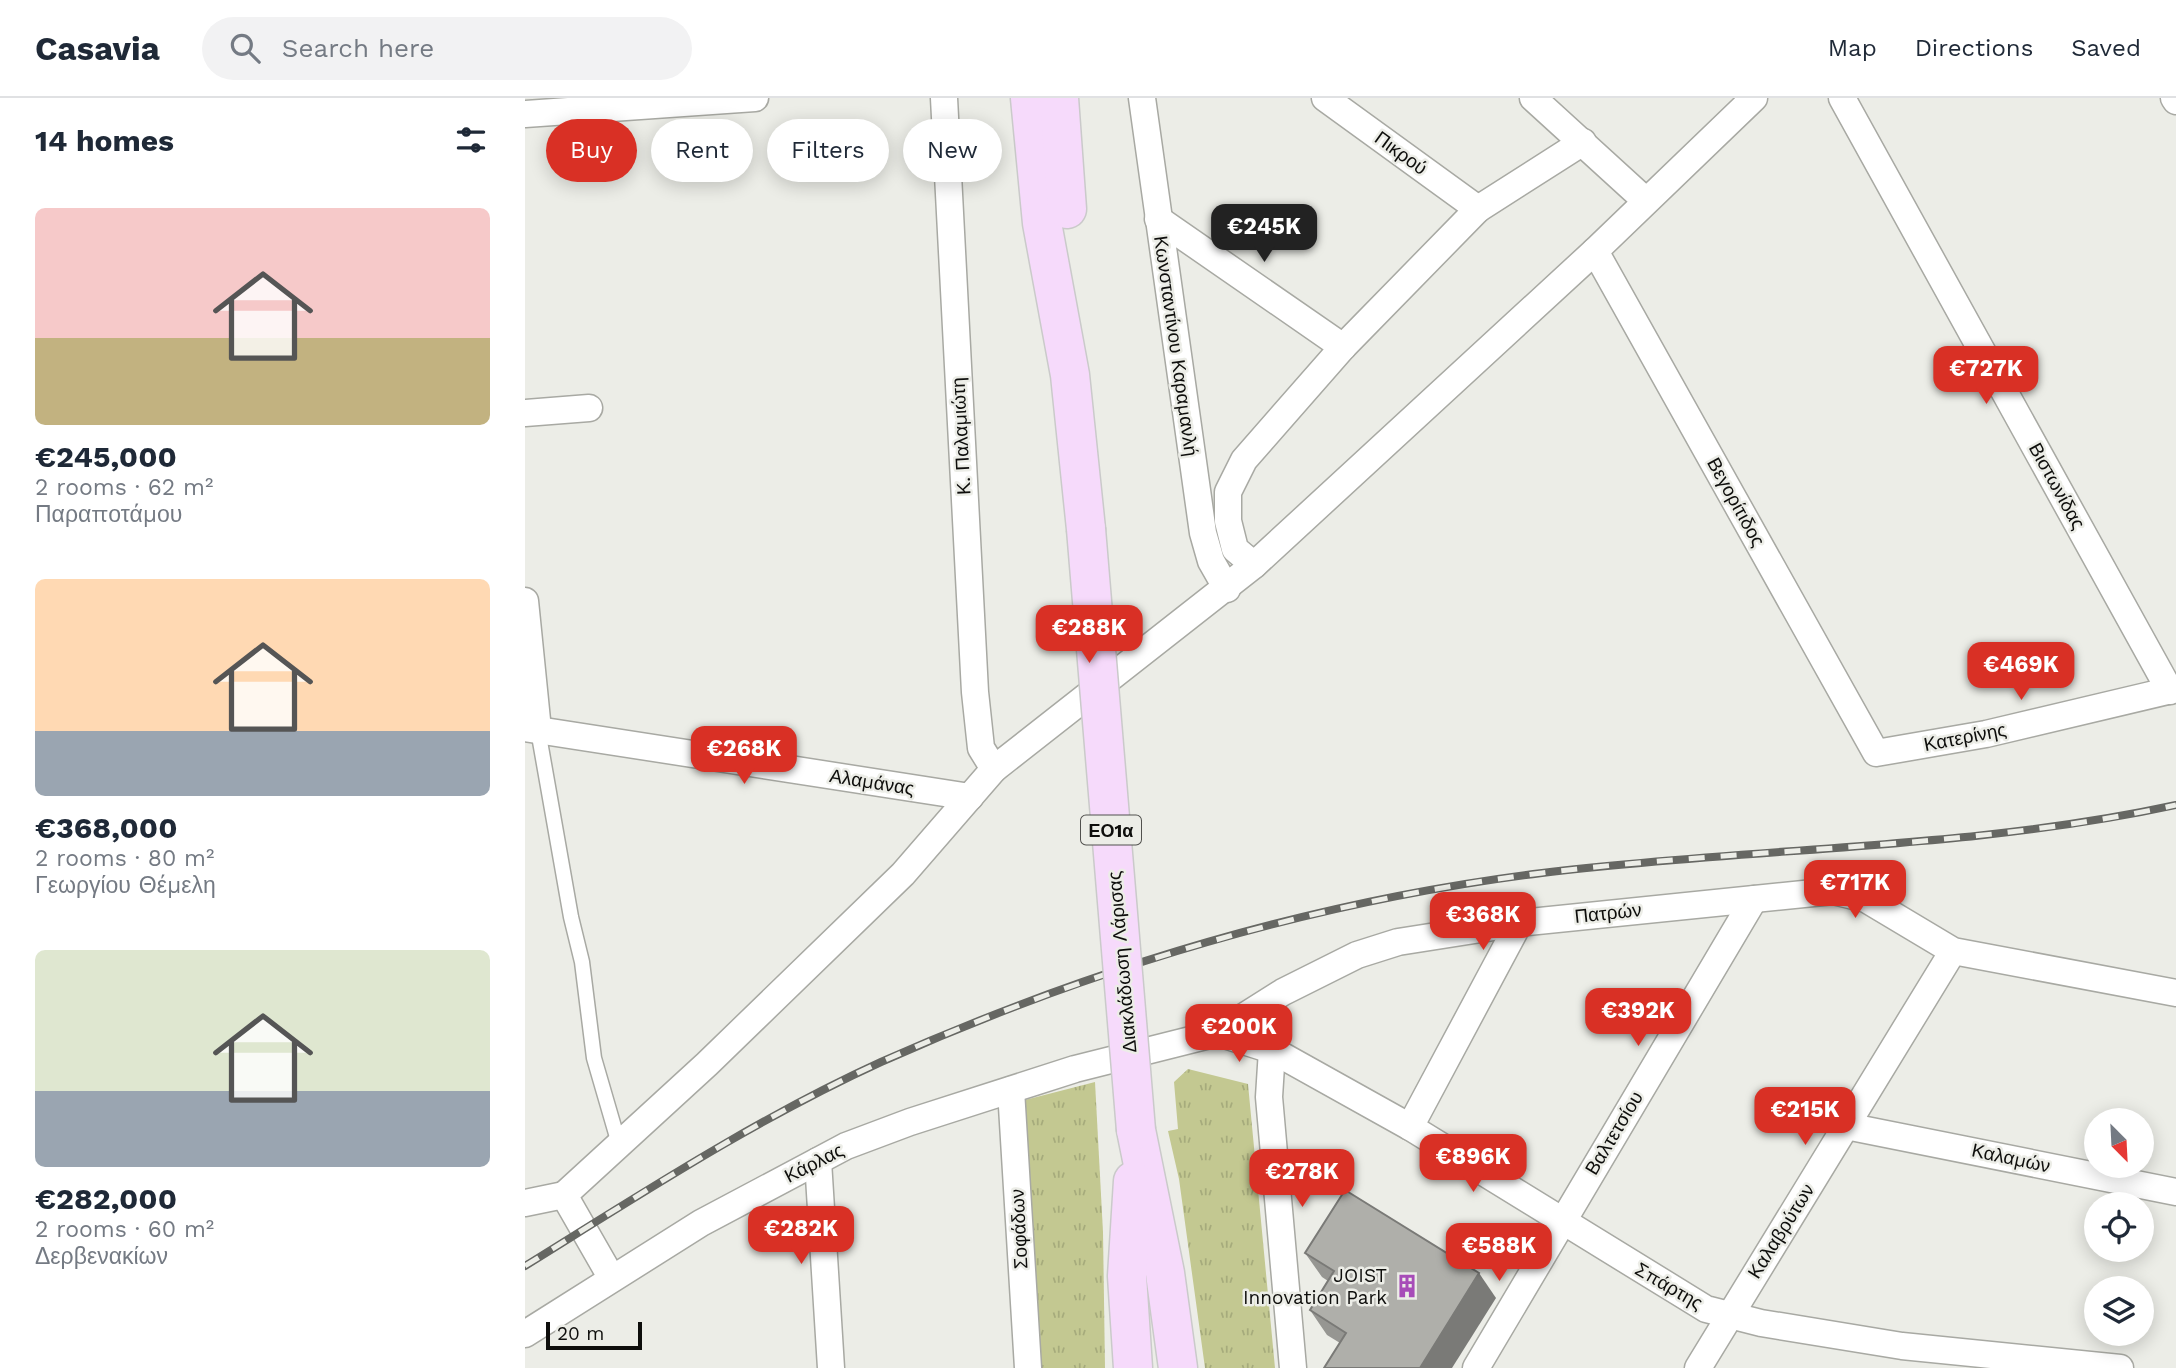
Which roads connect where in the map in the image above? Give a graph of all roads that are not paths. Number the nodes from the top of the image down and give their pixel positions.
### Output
1 (755, 98) edge
2 (944, 98) edge
3 (1030, 98) edge
4 (1059, 98) edge
5 (1142, 98) edge
6 (1325, 98) edge
7 (1533, 98) edge
8 (1754, 98) edge
9 (1842, 98) edge
10 (525, 114) edge
11 (1583, 142) junction
12 (1646, 201) junction
13 (1478, 209) junction
14 (1158, 219) junction
15 (1595, 251) junction
16 (1343, 347) junction
17 (1070, 375) junction
18 (589, 408) dead end
19 (525, 413) edge
20 (1254, 565) junction
21 (1227, 589) junction
22 (525, 601) edge
23 (2173, 690) edge
24 (531, 729) edge
25 (1876, 753) joint
26 (994, 769) junction
27 (970, 797) junction
28 (1754, 899) junction
29 (1519, 923) junction
30 (1953, 951) junction
31 (2176, 993) edge
32 (1218, 1034) junction
33 (1272, 1050) junction
34 (1011, 1090) junction
35 (1410, 1126) junction
36 (1846, 1126) junction
37 (1136, 1130) junction
38 (619, 1144) junction
39 (818, 1161) junction
40 (2176, 1192) edge
41 (564, 1195) junction
42 (525, 1203) edge
43 (1562, 1221) junction
44 (611, 1278) junction
45 (1729, 1315) junction
46 (525, 1334) edge
47 (831, 1368) edge
48 (1028, 1368) edge
49 (1133, 1368) edge
50 (1178, 1368) edge
51 (1293, 1368) edge
52 (1476, 1368) edge
53 (1699, 1368) edge
54 (2120, 1368) edge

1 - 10 street
2 - 26 street, Κ. Παλαμιώτη
3 - 17 main road, ΕΟ1α
4 - 17 main road, ΕΟ1α
5 - 14 street, Κωνσταντίνου Καραμανλή
6 - 13 street, Πικρού
7 - 11 street
8 - 12 street
9 - 23 street, Βιστωνίδας
11 - 12 street
11 - 13 street
12 - 15 street
13 - 16 street
14 - 16 street
14 - 21 street, Κωνσταντίνου Καραμανλή
15 - 20 street
15 - 25 street, Βεγορίτιδος
16 - 20 street
17 - 37 main road, Διακλάδωση Λάρισας / ΕΟ1α, bridge
18 - 19 street
20 - 21 street
21 - 26 street
22 - 24 street
23 - 25 street, Κατερίνης
24 - 27 street, Αλαμάνας
24 - 38 lane
26 - 27 street
27 - 38 street
28 - 29 street, Πατρών
28 - 30 street, Πατρών
28 - 43 street, Βαλτετσίου
29 - 32 street, Πατρών
29 - 35 street
30 - 31 street, Πατρών
30 - 36 street, Καλαβρύτων
32 - 33 street, Σπάρτης
32 - 34 street, Πατρών
33 - 35 street, Σπάρτης
33 - 51 street
34 - 39 street, Κάρλας
34 - 48 street, Σοφάδων
35 - 43 street, Σπάρτης
36 - 40 street, Καλαμών
36 - 45 street, Καλαβρύτων
37 - 49 main road, Διακλάδωση Λάρισας / ΕΟ1α
37 - 50 main road, Διακλάδωση Λάρισας / ΕΟ1α
38 - 41 street
39 - 44 street, Κάρλας
39 - 47 street
41 - 42 street
41 - 44 street
43 - 45 street, Σπάρτης
43 - 52 street, Βαλτετσίου
44 - 46 street, Κάρλας
45 - 53 street, Καλαβρύτων
45 - 54 street, Σπάρτης

